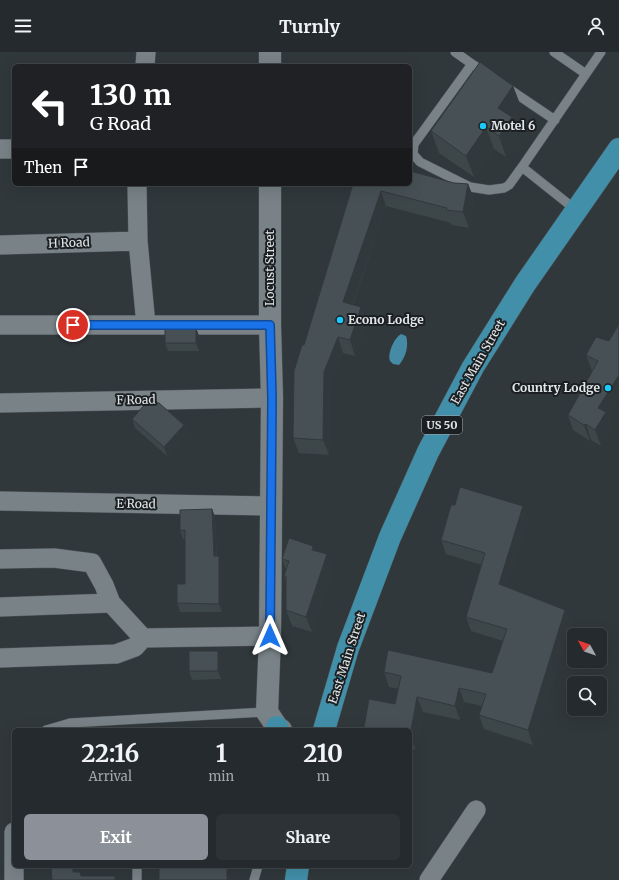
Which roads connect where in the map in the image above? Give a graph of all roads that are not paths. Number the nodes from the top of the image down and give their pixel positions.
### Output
1 (146, 52) edge
2 (270, 52) edge
3 (455, 52) edge
4 (554, 52) edge
5 (601, 52) edge
6 (145, 64) edge
7 (270, 64) edge
8 (472, 64) junction
9 (586, 74) junction
10 (555, 120) junction
11 (0, 149) edge
12 (12, 149) edge
13 (619, 149) edge
14 (522, 167) junction
15 (137, 186) edge
16 (270, 186) edge
17 (576, 210) junction
18 (138, 241) junction
19 (0, 245) edge
20 (0, 324) edge
21 (146, 325) junction
22 (270, 325) junction
23 (272, 398) junction
24 (0, 403) edge
25 (0, 501) edge
26 (271, 506) junction
27 (0, 559) edge
28 (111, 603) junction
29 (0, 607) edge
30 (270, 636) junction
31 (143, 638) junction
32 (0, 658) edge
33 (276, 725) edge
34 (53, 728) edge
35 (325, 728) edge
36 (476, 810) dead end
37 (14, 868) edge
38 (137, 868) edge
39 (257, 868) edge
40 (298, 868) edge
41 (14, 880) edge
42 (137, 880) edge
43 (254, 880) edge
44 (296, 880) edge
45 (429, 880) edge

1 - 6 street
2 - 7 street
3 - 8 lane
4 - 9 lane
5 - 9 lane
8 - 10 lane
8 - 14 lane
9 - 10 lane
10 - 14 lane
11 - 12 street
13 - 17 highway, East Main Street / US 50
14 - 17 lane
15 - 18 street
16 - 22 street, Locust Street
17 - 35 highway, East Main Street / US 50
18 - 19 street, H Road
18 - 21 street
20 - 21 street
21 - 22 street
22 - 23 street, Locust Street
23 - 24 street, F Road
23 - 26 street, Locust Street
25 - 26 street, E Road
26 - 30 street, Locust Street
27 - 28 street
28 - 29 street
28 - 31 street
30 - 31 street
30 - 33 street, Locust Street
31 - 32 street
33 - 34 lane
36 - 45 street
37 - 41 street
38 - 42 lane
39 - 43 lane
40 - 44 highway

